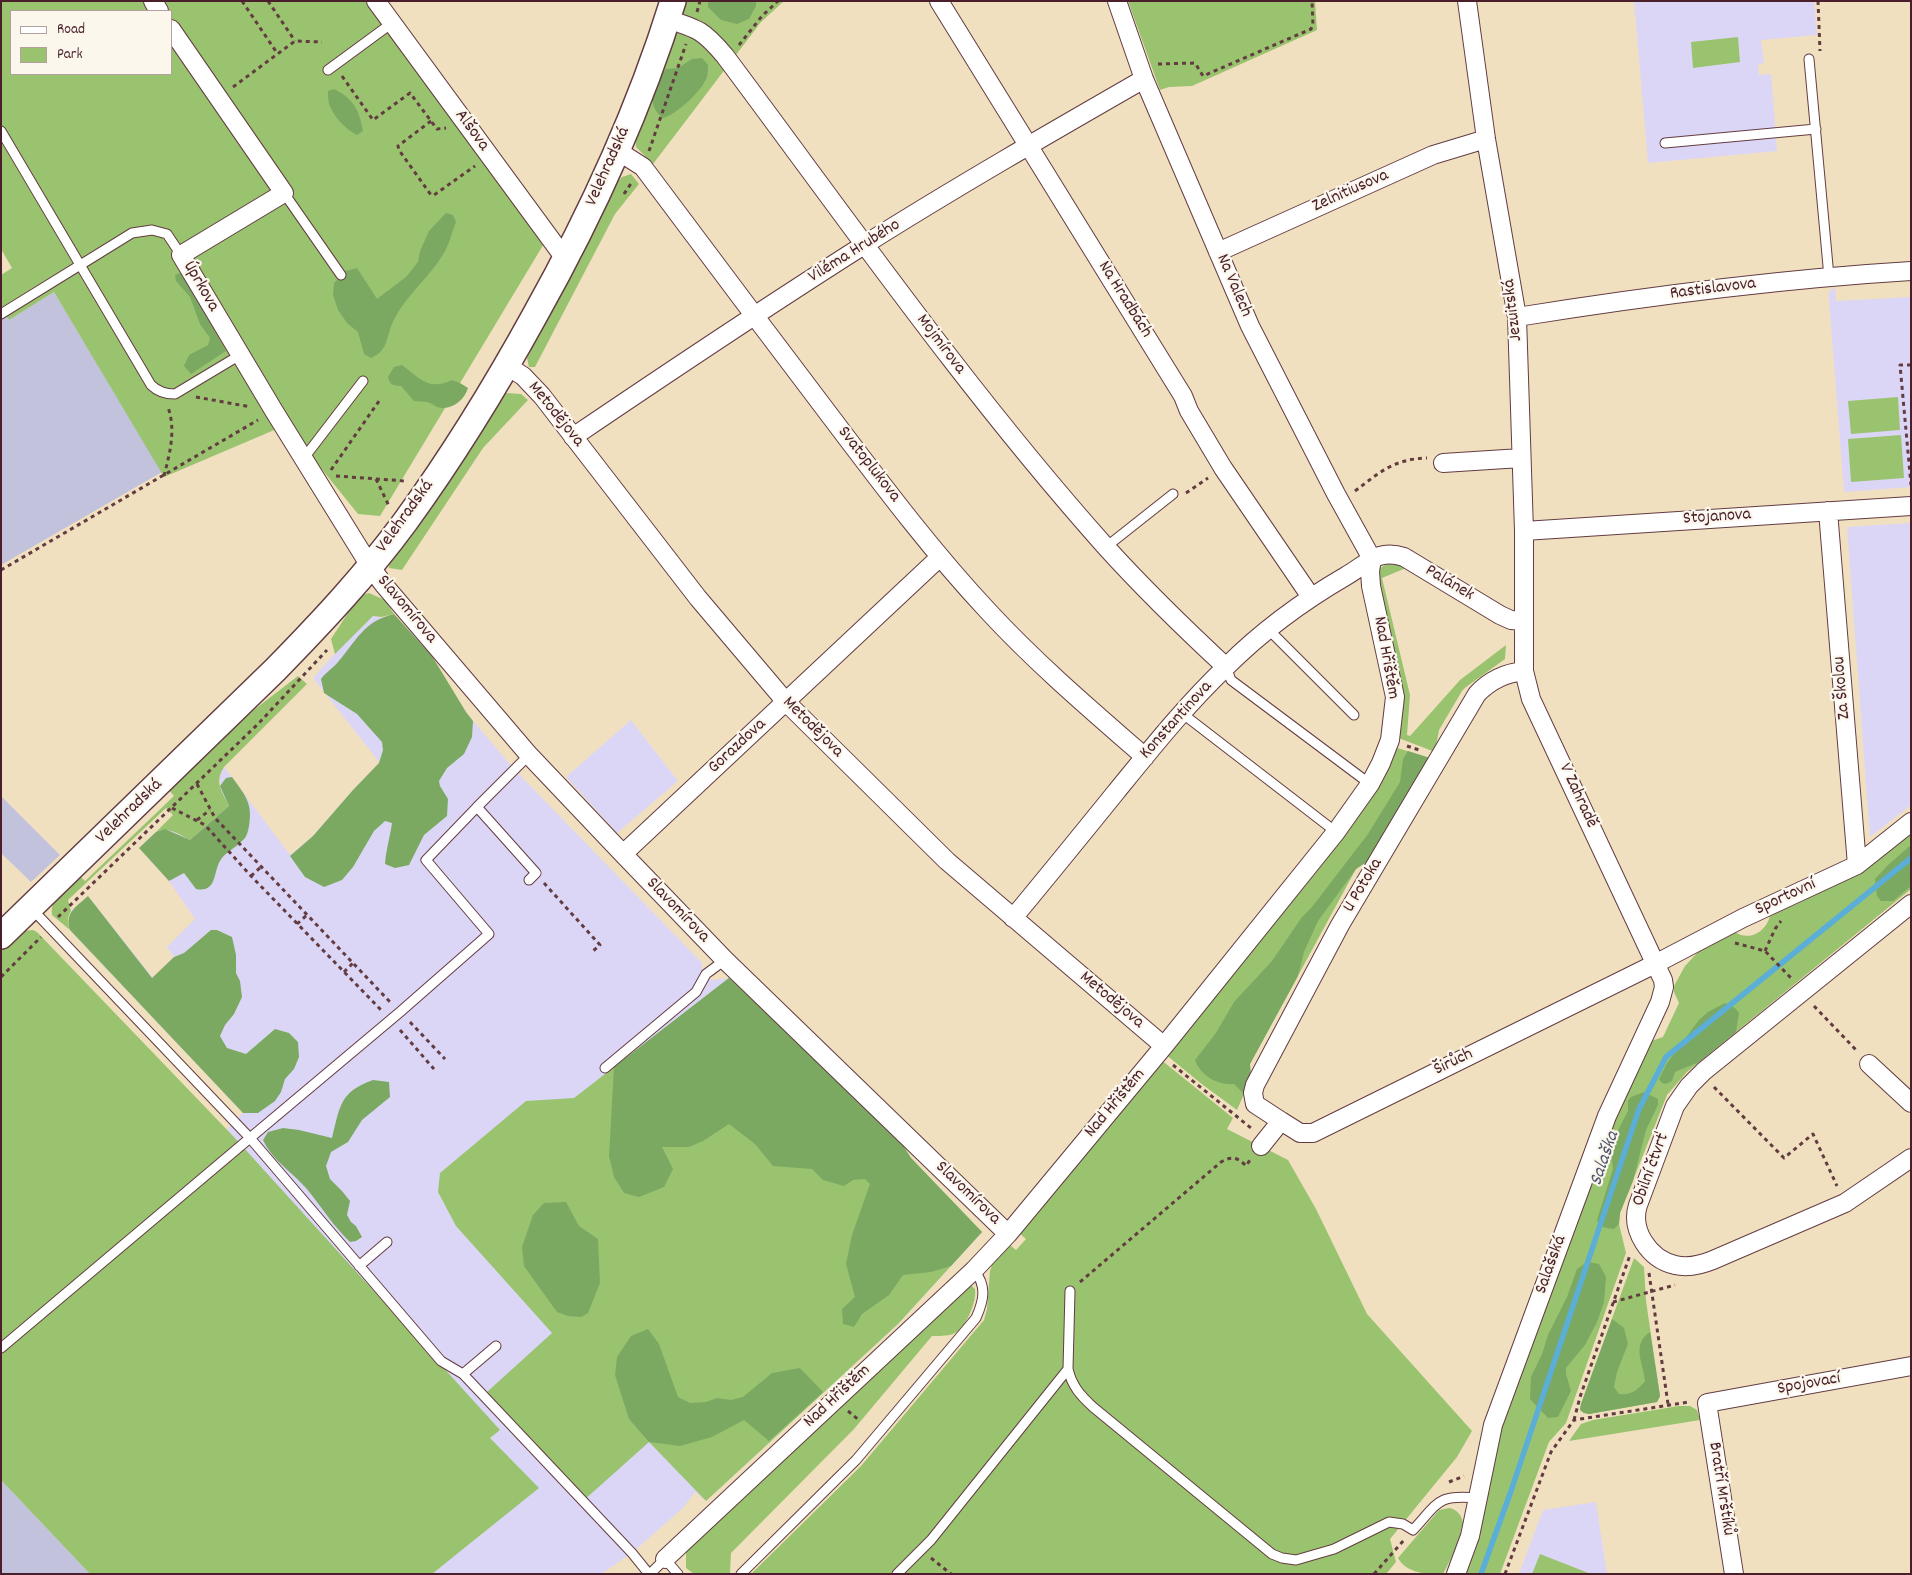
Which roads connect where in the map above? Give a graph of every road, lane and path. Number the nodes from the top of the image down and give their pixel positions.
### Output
1 (242, 1) edge
2 (268, 1) edge
3 (376, 1) edge
4 (778, 1) edge
5 (939, 1) edge
6 (1118, 1) edge
7 (1312, 1) edge
8 (1467, 1) edge
9 (670, 10) edge
10 (696, 14) dead end
11 (701, 17) dead end
12 (392, 23) junction
13 (172, 30) edge
14 (295, 41) junction
15 (322, 42) dead end
16 (739, 45) dead end
17 (277, 53) dead end
18 (1809, 59) dead end
19 (328, 70) dead end
20 (348, 70) dead end
21 (1143, 75) junction
22 (219, 98) junction
23 (431, 121) junction
24 (452, 127) dead end
25 (1816, 129) junction
26 (1, 131) edge
27 (1486, 139) junction
28 (1665, 142) dead end
29 (1029, 145) junction
30 (618, 151) junction
31 (475, 166) dead end
32 (284, 193) junction
33 (866, 244) junction
34 (1218, 252) junction
35 (181, 255) junction
36 (566, 260) junction
37 (79, 265) junction
38 (1911, 271) edge
39 (341, 275) dead end
40 (1830, 276) junction
41 (1, 314) edge
42 (754, 316) junction
43 (1517, 317) junction
44 (240, 355) junction
45 (1911, 365) edge
46 (507, 366) junction
47 (363, 381) dead end
48 (163, 393) junction
49 (175, 394) junction
50 (379, 401) dead end
51 (274, 411) junction
52 (573, 437) junction
53 (304, 458) junction
54 (1521, 458) junction
55 (1437, 460) joint
56 (1223, 468) junction
57 (164, 477) junction
58 (376, 479) junction
59 (406, 481) dead end
60 (1911, 485) edge
61 (1173, 494) joint
62 (1340, 502) junction
63 (1911, 506) edge
64 (1828, 511) junction
65 (393, 513) dead end
66 (1524, 531) junction
67 (1106, 547) junction
68 (940, 557) junction
69 (1372, 558) junction
70 (370, 566) junction
71 (1, 570) edge
72 (1311, 596) junction
73 (1524, 621) junction
74 (1268, 629) junction
75 (1226, 667) junction
76 (1524, 671) junction
77 (786, 702) junction
78 (1183, 714) junction
79 (1354, 714) dead end
80 (1390, 740) junction
81 (529, 755) junction
82 (1145, 757) junction
83 (1440, 757) junction
84 (197, 784) dead end
85 (1370, 784) junction
86 (477, 807) junction
87 (172, 808) dead end
88 (210, 810) junction
89 (197, 820) junction
90 (1911, 822) edge
91 (1336, 832) junction
92 (623, 854) junction
93 (1857, 865) junction
94 (261, 867) junction
95 (251, 876) junction
96 (532, 877) joint
97 (1783, 900) junction
98 (1911, 904) edge
99 (31, 907) junction
100 (307, 915) junction
101 (1013, 918) junction
102 (297, 924) junction
103 (1710, 935) junction
104 (1, 936) edge
105 (593, 951) dead end
106 (1767, 952) junction
107 (725, 960) junction
108 (353, 963) junction
109 (1655, 964) junction
110 (344, 972) junction
111 (1796, 986) junction
112 (400, 1012) junction
113 (391, 1020) junction
114 (1162, 1050) junction
115 (445, 1059) dead end
116 (1869, 1064) joint
117 (605, 1068) dead end
118 (434, 1069) dead end
119 (1701, 1074) junction
120 (1911, 1103) edge
121 (1234, 1115) dead end
122 (1281, 1121) junction
123 (250, 1138) junction
124 (1261, 1146) joint
125 (1911, 1158) edge
126 (1845, 1203) junction
127 (1008, 1234) junction
128 (1639, 1234) junction
129 (387, 1242) dead end
130 (1649, 1249) junction
131 (358, 1266) junction
132 (974, 1270) junction
133 (1070, 1290) joint
134 (1650, 1292) junction
135 (1613, 1302) junction
136 (496, 1346) dead end
137 (1, 1348) edge
138 (1911, 1366) edge
139 (1068, 1369) junction
140 (463, 1374) junction
141 (1668, 1404) junction
142 (1707, 1404) junction
143 (842, 1406) dead end
144 (1574, 1420) junction
145 (860, 1421) dead end
146 (1478, 1498) junction
147 (1413, 1530) junction
148 (920, 1550) junction
149 (665, 1559) junction
150 (649, 1574) edge
151 (678, 1574) edge
152 (741, 1574) edge
153 (896, 1574) edge
154 (951, 1574) edge
155 (1374, 1574) edge
156 (1456, 1574) edge
157 (1505, 1574) edge
158 (1734, 1574) edge

1 - 17 path
2 - 14 path
3 - 12 street, Alšova
4 - 16 path
5 - 29 street, Na Hradbách
6 - 21 street, Na Valech
7 - 21 path
8 - 27 street, Jezuitská
9 - 30 street, Velehradská
9 - 33 street, Mojmírova
10 - 11 path
12 - 19 lane
12 - 36 street, Alšova
13 - 22 street
14 - 15 path
14 - 22 path
18 - 25 lane
20 - 23 path
21 - 29 street, Viléma Hrubého
21 - 34 street, Na Valech
22 - 32 street
23 - 24 path
23 - 31 path
25 - 28 lane
25 - 40 lane
26 - 37 lane
27 - 34 street, Zelnitiusova
27 - 43 street, Jezuitská
29 - 33 street, Viléma Hrubého
29 - 56 street, Na Hradbách
30 - 36 street, Velehradská
30 - 42 street, Svatoplukova
32 - 35 street, Úprkova
32 - 39 lane
33 - 42 street, Viléma Hrubého
33 - 67 street, Mojmírova
34 - 62 street, Na Valech
35 - 37 lane
35 - 44 street, Úprkova
36 - 46 street, Velehradská
37 - 41 lane
37 - 48 lane
38 - 40 street, Rastislavova
40 - 43 street, Rastislavova
42 - 52 street, Viléma Hrubého
42 - 68 street, Svatoplukova
43 - 54 street, Jezuitská
44 - 49 lane
44 - 51 street, Úprkova
45 - 60 path
46 - 52 street, Metodějova
46 - 70 street, Velehradská
47 - 53 lane
48 - 49 lane
48 - 57 path
49 - 51 path
50 - 58 path
51 - 53 street, Úprkova
51 - 57 path
52 - 77 street, Metodějova
53 - 70 street, Úprkova
54 - 55 street
54 - 66 street, Jezuitská
55 - 62 path
56 - 61 path
56 - 72 street, Na Hradbách
57 - 71 path
58 - 59 path
58 - 65 path
61 - 67 lane
62 - 69 street, Na Valech
63 - 64 street, Stojanova
64 - 66 street, Stojanova
64 - 93 street, Za Školou
66 - 73 street, Jezuitská
67 - 75 street, Mojmírova
68 - 77 street, Gorazdova
68 - 82 street, Svatoplukova
69 - 72 street, Konstantinova
69 - 73 street, Palánek
69 - 80 street, Nad Hřištěm
70 - 81 street, Slavomírova
70 - 99 street, Velehradská
72 - 74 street, Konstantinova
73 - 76 street, V Zahradě
74 - 75 street, Konstantinova
74 - 79 lane
75 - 78 street, Konstantinova
75 - 85 lane
76 - 83 street, U Potoka
76 - 109 street, V Zahradě
77 - 92 street, Gorazdova
77 - 101 street, Metodějova
78 - 82 street, Konstantinova
78 - 91 lane
80 - 83 path
80 - 85 street, Nad Hřištěm
81 - 86 lane
81 - 92 street, Slavomírova
82 - 101 street, Konstantinova
83 - 122 street, U Potoka
84 - 88 path
85 - 91 street, Nad Hřištěm
86 - 96 lane
86 - 112 lane
87 - 89 path
88 - 89 path
88 - 94 path
89 - 95 path
90 - 93 street, Sportovní
91 - 114 street, Nad Hřištěm
92 - 107 street, Slavomírova
93 - 97 street, Sportovní
94 - 95 path
94 - 100 path
95 - 102 path
96 - 105 path
97 - 103 street, Sportovní
97 - 106 path
98 - 111 street, Obilní čtvrť
99 - 104 street, Velehradská
99 - 123 lane
100 - 102 path
100 - 108 path
101 - 114 street, Metodějova
102 - 110 path
103 - 106 path
103 - 109 street, Sportovní
106 - 111 path
107 - 117 lane
107 - 127 street, Slavomírova
108 - 110 path
108 - 112 path
109 - 122 street, Širůch
109 - 146 street, Salašská
110 - 113 path
111 - 116 path
111 - 119 street, Obilní čtvrť
112 - 113 lane
112 - 115 path
113 - 118 path
113 - 123 lane
114 - 121 path
114 - 127 street, Nad Hřištěm
116 - 120 street
119 - 126 path
119 - 128 street, Obilní čtvrť
122 - 124 street
123 - 131 lane
123 - 137 lane
124 - 133 path
125 - 126 street, Obilní čtvrť
126 - 130 street, Obilní čtvrť
127 - 132 street, Nad Hřištěm
128 - 130 street, Obilní čtvrť
128 - 135 path
129 - 131 lane
130 - 134 path
131 - 140 lane
132 - 149 street, Nad Hřištěm
132 - 152 lane
133 - 139 lane
134 - 135 path
134 - 141 path
135 - 144 path
136 - 140 lane
138 - 142 street, Spojovací
139 - 147 lane
139 - 148 lane
140 - 150 lane
141 - 142 path
141 - 144 path
142 - 158 street, Bratří Mrštíků
143 - 145 path
144 - 157 path
146 - 147 lane
146 - 156 street, Salašská
147 - 155 path
148 - 153 lane
148 - 154 path
149 - 150 lane
149 - 151 lane

